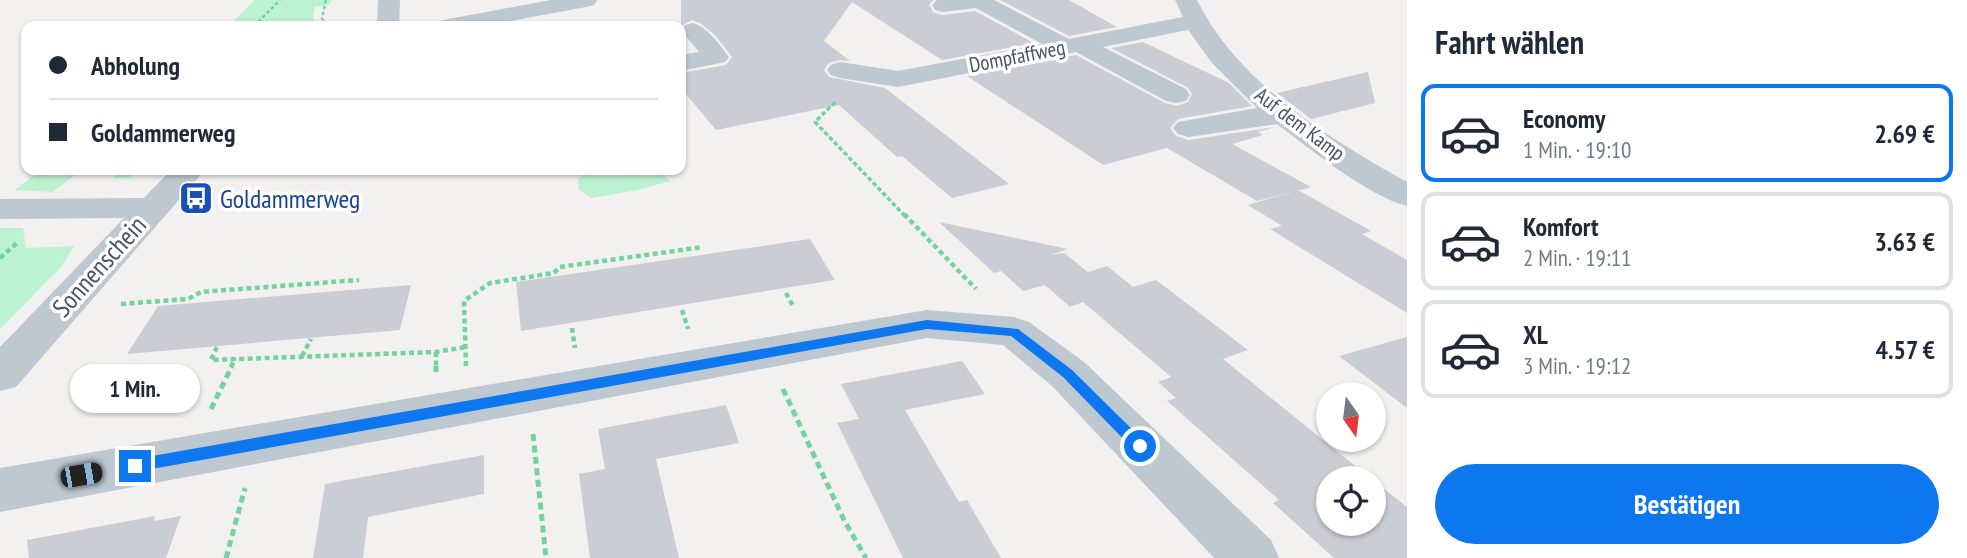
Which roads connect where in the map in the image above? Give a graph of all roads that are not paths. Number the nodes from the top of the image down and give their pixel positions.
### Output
1 (389, 0) edge
2 (586, 0) edge
3 (561, 4) junction
4 (943, 5) dead end
5 (1189, 11) edge
6 (388, 21) edge
7 (474, 21) edge
8 (574, 21) edge
9 (693, 30) dead end
10 (1072, 45) junction
11 (686, 62) edge
12 (840, 70) road end
13 (1176, 95) dead end
14 (1282, 115) junction
15 (1188, 128) dead end
16 (185, 175) edge
17 (1407, 196) edge
18 (152, 208) junction
19 (0, 209) edge
20 (0, 375) edge
21 (0, 490) edge
22 (1251, 558) edge

1 - 6 street
2 - 3 street
3 - 7 street
3 - 8 street
4 - 10 street
5 - 10 street, Dompfaffweg
5 - 14 street, Auf dem Kamp
9 - 11 street
10 - 12 street, Dompfaffweg
10 - 13 street
14 - 15 street
14 - 17 street, Auf dem Kamp
16 - 18 street
18 - 19 street, Sonnenschein
18 - 20 street, Sonnenschein
21 - 22 street

